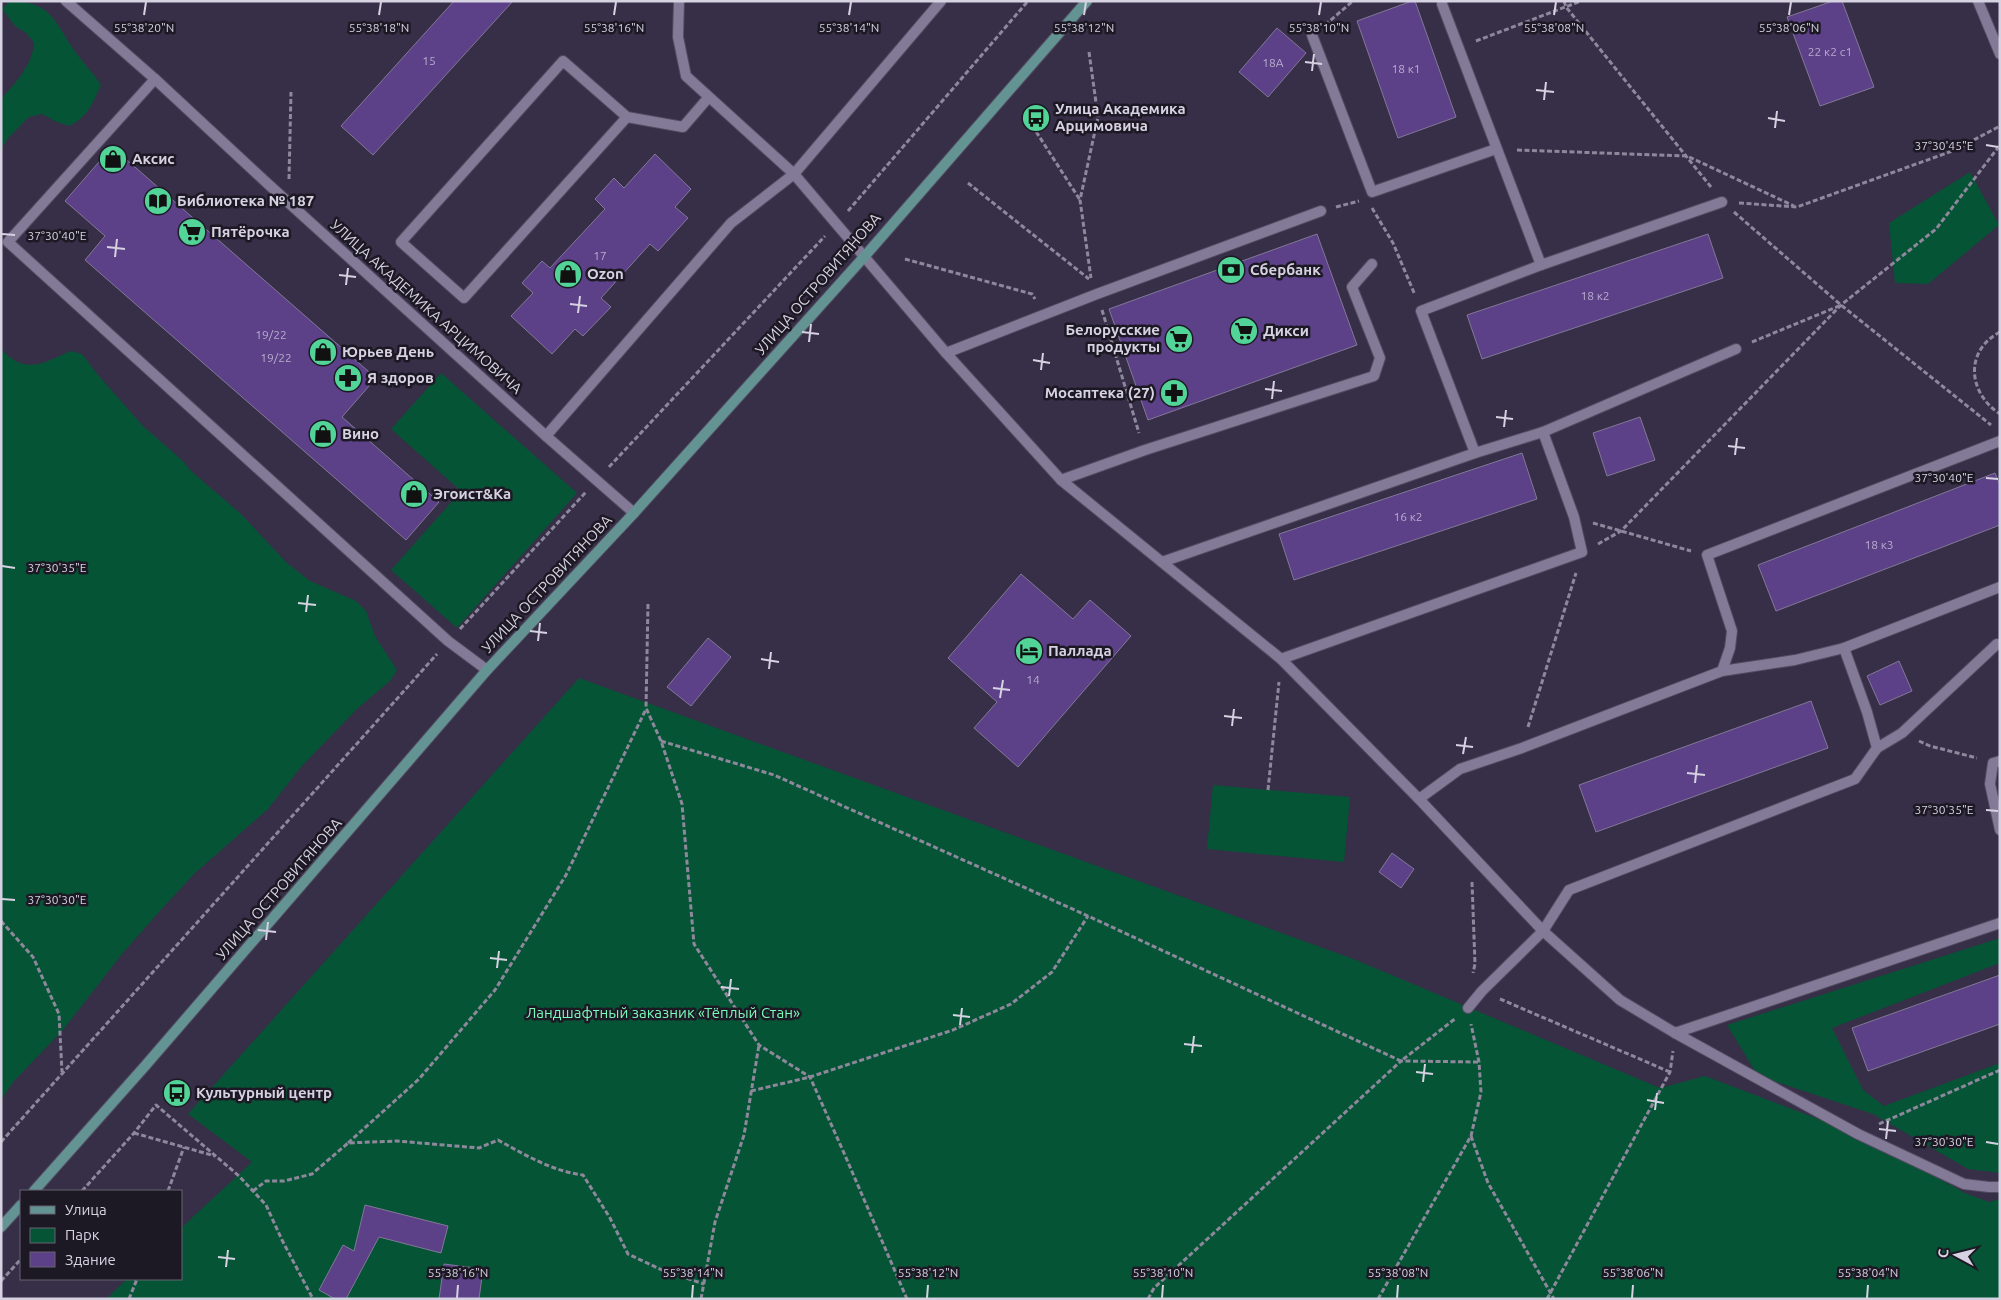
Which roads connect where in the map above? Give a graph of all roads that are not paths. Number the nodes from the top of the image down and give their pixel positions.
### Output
1 (679, 1) edge
2 (941, 1) edge
3 (1087, 1) edge
4 (1978, 1) edge
5 (72, 3) edge
6 (1442, 4) dead end
7 (1312, 35) road end
8 (2000, 54) edge
9 (155, 78) junction
10 (708, 98) junction
11 (627, 117) junction
12 (1496, 149) junction
13 (794, 174) junction
14 (1722, 202) road end
15 (1321, 211) road end
16 (864, 257) junction
17 (1372, 264) dead end
18 (1541, 265) junction
19 (1736, 349) road end
20 (946, 353) junction
21 (1543, 432) junction
22 (546, 436) junction
23 (2000, 441) edge
24 (1474, 453) junction
25 (1061, 480) junction
26 (634, 512) junction
27 (1162, 562) junction
28 (2000, 587) edge
29 (1997, 644) dead end
30 (1844, 648) junction
31 (1281, 659) junction
32 (487, 670) junction
33 (1722, 671) junction
34 (1877, 748) junction
35 (1997, 762) edge
36 (1419, 799) junction
37 (2000, 830) edge
38 (2000, 923) edge
39 (1543, 931) junction
40 (1468, 1008) road end
41 (1675, 1033) junction
42 (2000, 1187) edge
43 (35, 1190) edge
44 (20, 1206) edge
45 (1, 1227) edge

1 - 10 street
2 - 13 street
3 - 16 main road, УЛИЦА ОСТРОВИТЯНОВА
4 - 8 street
5 - 9 street, УЛИЦА АКАДЕМИКА АРЦИМОВИЧА
6 - 12 street
7 - 12 street
9 - 22 street, УЛИЦА АКАДЕМИКА АРЦИМОВИЧА
9 - 32 street
10 - 11 street
10 - 13 street
11 - 11 street
12 - 18 street
13 - 16 street
13 - 22 street
14 - 18 street
15 - 20 street
16 - 20 street
16 - 26 main road, УЛИЦА ОСТРОВИТЯНОВА
17 - 25 street
18 - 24 street
19 - 21 street
20 - 25 street
21 - 24 street
21 - 31 street
22 - 26 street, УЛИЦА АКАДЕМИКА АРЦИМОВИЧА
23 - 33 street
24 - 27 street
25 - 27 street
26 - 32 main road, УЛИЦА ОСТРОВИТЯНОВА
27 - 31 street
28 - 30 street
29 - 34 street
30 - 33 street
30 - 34 street
31 - 36 street
32 - 43 main road, УЛИЦА ОСТРОВИТЯНОВА
33 - 36 street
34 - 39 street
35 - 37 street
36 - 39 street
38 - 41 street
39 - 40 street
39 - 41 street
41 - 42 street
44 - 45 main road

